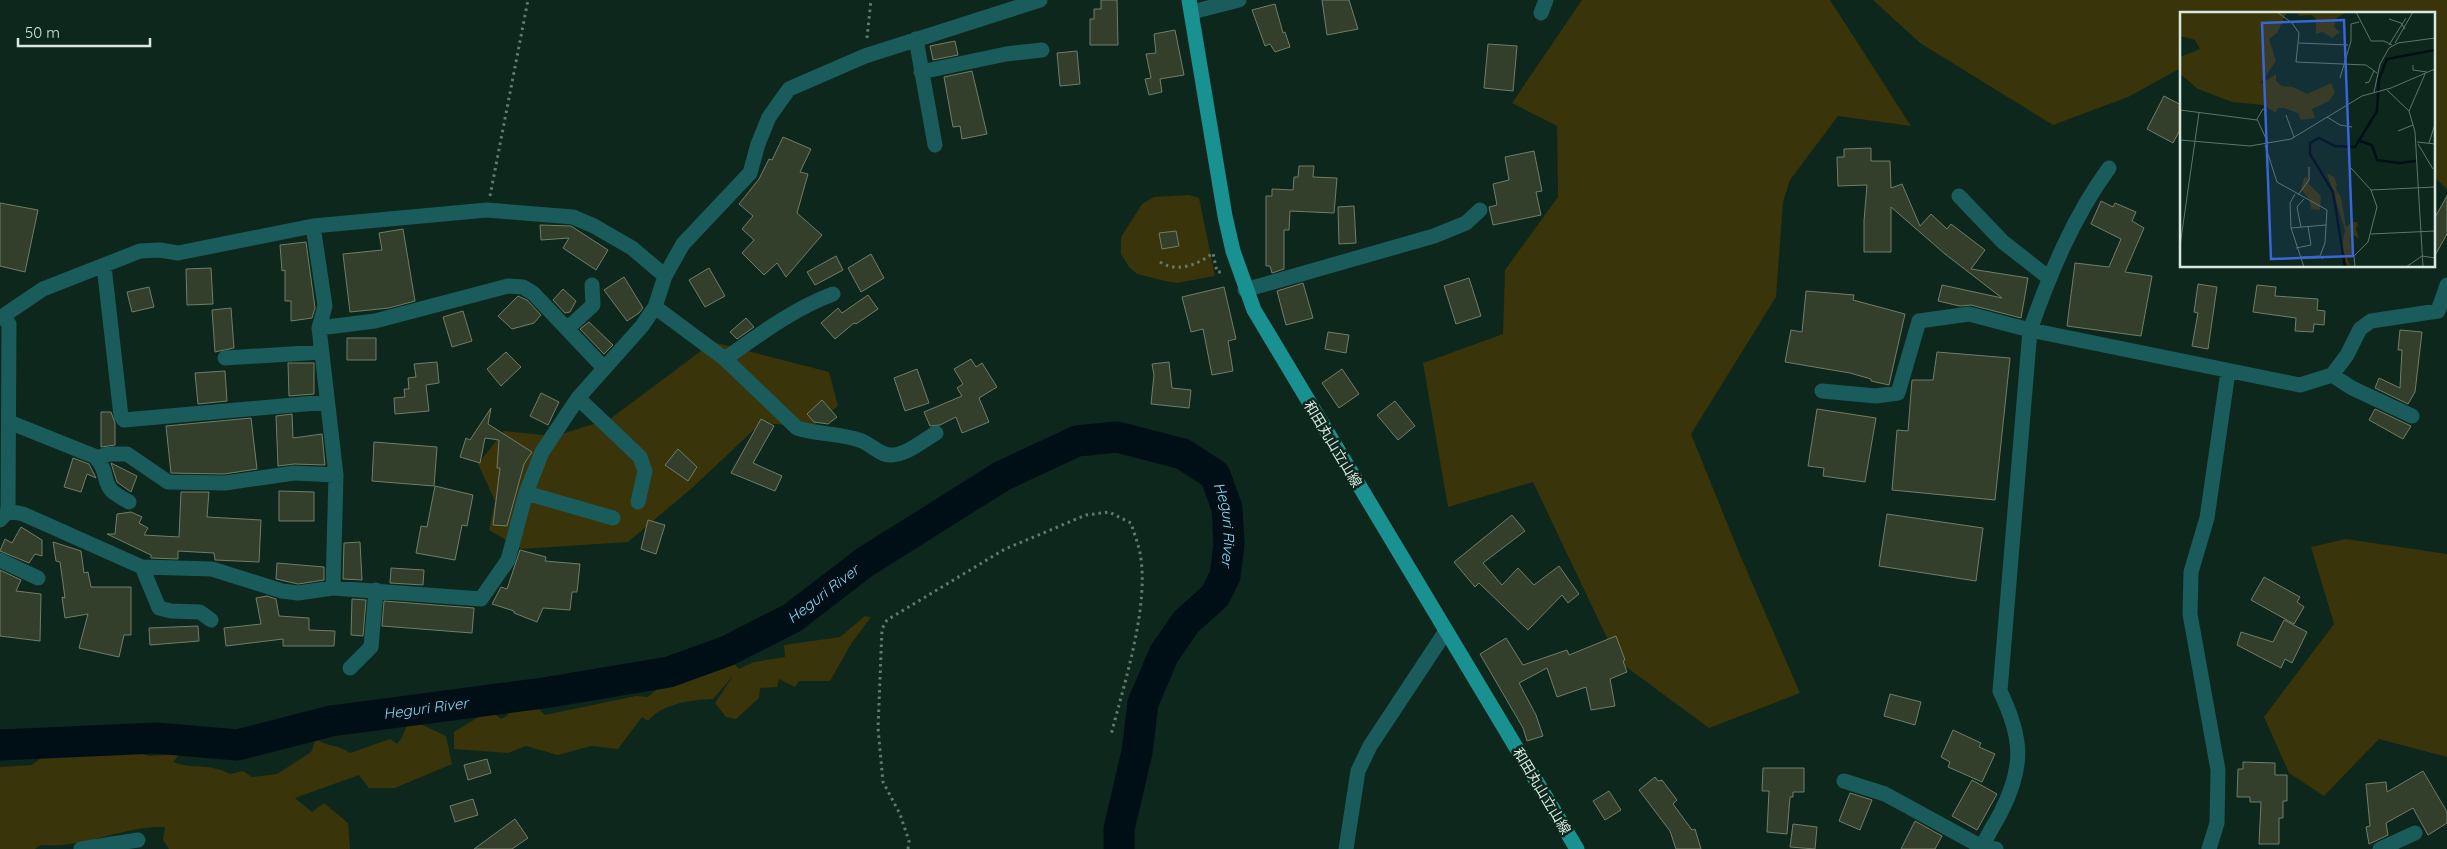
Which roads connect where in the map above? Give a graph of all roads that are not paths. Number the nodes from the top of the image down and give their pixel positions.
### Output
1 (1040, 0) edge
2 (1239, 0) edge
3 (1191, 6) edge
4 (916, 39) junction
5 (1042, 50) dead end
6 (921, 72) junction
7 (936, 145) dead end
8 (2109, 168) dead end
9 (1959, 196) dead end
10 (1480, 210) dead end
11 (313, 226) junction
12 (104, 266) junction
13 (665, 276) junction
14 (2049, 278) junction
15 (592, 285) dead end
16 (2447, 285) edge
17 (1245, 290) junction
18 (833, 294) dead end
19 (655, 307) junction
20 (2, 317) edge
21 (319, 328) junction
22 (567, 329) junction
23 (2030, 330) junction
24 (322, 352) junction
25 (225, 358) dead end
26 (725, 359) junction
27 (604, 368) junction
28 (2228, 372) junction
29 (2332, 375) junction
30 (1822, 391) dead end
31 (578, 398) junction
32 (327, 402) junction
33 (2412, 416) dead end
34 (9, 422) junction
35 (936, 433) dead end
36 (96, 458) junction
37 (336, 475) junction
38 (526, 492) junction
39 (129, 502) dead end
40 (638, 502) dead end
41 (4, 515) edge
42 (613, 518) dead end
43 (0, 560) edge
44 (142, 568) junction
45 (38, 578) dead end
46 (333, 588) junction
47 (376, 590) junction
48 (211, 620) dead end
49 (1446, 631) junction
50 (350, 668) dead end
51 (1844, 781) dead end
52 (2415, 833) dead end
53 (138, 840) dead end
54 (1987, 848) edge
55 (81, 849) edge
56 (1346, 849) edge
57 (1577, 849) edge
58 (2209, 849) edge
59 (2380, 849) edge

1 - 4 street
2 - 3 street
3 - 17 main road, 和田丸山立山線
4 - 6 street
4 - 13 street
5 - 6 street
6 - 7 street
8 - 14 street
9 - 14 street
10 - 17 street
11 - 12 street
11 - 13 street
11 - 21 street
12 - 20 street
12 - 32 street
13 - 19 street
14 - 23 street
15 - 22 street
16 - 29 street
17 - 49 main road, 和田丸山立山線
18 - 26 street
19 - 26 street
19 - 27 street
20 - 34 street
21 - 22 street
21 - 24 street
22 - 27 street
23 - 28 street
23 - 30 street
23 - 54 street
24 - 25 street
24 - 32 street
26 - 35 street
27 - 31 street
28 - 29 street
28 - 58 street
29 - 33 street
31 - 38 street
31 - 40 street
32 - 37 street
34 - 36 street
34 - 41 street
36 - 37 street
36 - 39 street
37 - 46 street
38 - 42 street
38 - 47 street
41 - 44 street
43 - 45 street
44 - 46 street
44 - 48 street
46 - 47 street
47 - 50 street
49 - 56 street
49 - 57 main road, 和田丸山立山線
51 - 54 street
52 - 59 street
53 - 55 street

